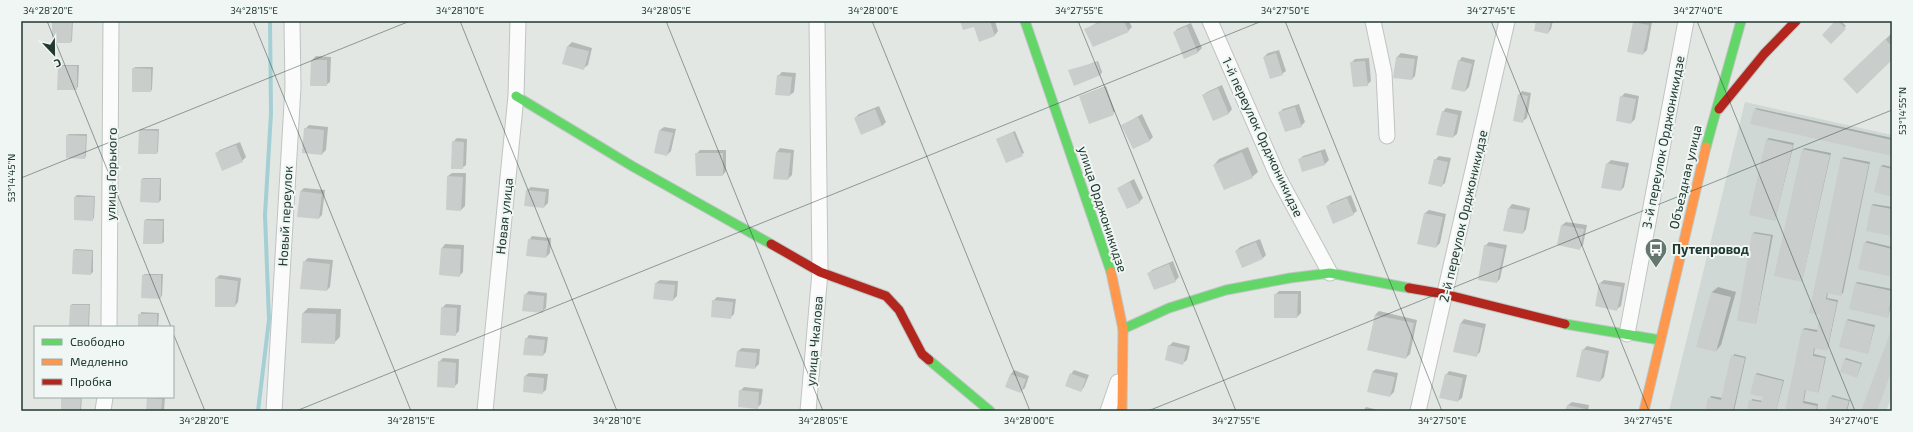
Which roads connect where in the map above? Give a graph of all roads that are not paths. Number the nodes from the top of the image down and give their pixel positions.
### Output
1 (111, 21) edge
2 (292, 21) edge
3 (518, 21) edge
4 (817, 21) edge
5 (1025, 21) edge
6 (1210, 21) edge
7 (1373, 21) edge
8 (1507, 21) edge
9 (1686, 21) edge
10 (1741, 21) edge
11 (1796, 21) edge
12 (1738, 60) junction
13 (1756, 64) junction
14 (516, 96) junction
15 (1713, 117) junction
16 (1386, 136) dead end
17 (820, 272) junction
18 (1330, 273) junction
19 (1444, 294) junction
20 (109, 326) edge
21 (1123, 329) junction
22 (1627, 334) junction
23 (1660, 340) junction
24 (1123, 370) junction
25 (105, 398) edge
26 (103, 411) edge
27 (274, 411) edge
28 (485, 411) edge
29 (808, 411) edge
30 (990, 411) edge
31 (1108, 411) edge
32 (1122, 411) edge
33 (1418, 411) edge
34 (1644, 411) edge

1 - 20 street, улица Горького
2 - 27 street, Новый переулок
3 - 14 street, Новая улица
4 - 17 street, улица Чкалова
5 - 21 street, улица Орджоникидзе
6 - 18 street, 1-й переулок Орджоникидзе
7 - 16 street
8 - 19 street, 2-й переулок Орджоникидзе
9 - 22 street, 3-й переулок Орджоникидзе
10 - 12 street, Объездная улица
11 - 13 street
12 - 13 street
12 - 15 street, Объездная улица
13 - 15 street
14 - 17 street
14 - 28 street, Новая улица
15 - 23 street, Объездная улица
17 - 29 street, улица Чкалова
17 - 30 street
18 - 19 street
18 - 21 street
19 - 22 street
19 - 33 street, 2-й переулок Орджоникидзе
21 - 24 street, улица Орджоникидзе
22 - 23 street
23 - 34 street, Объездная улица
24 - 31 street
24 - 32 street, улица Орджоникидзе
25 - 26 street

